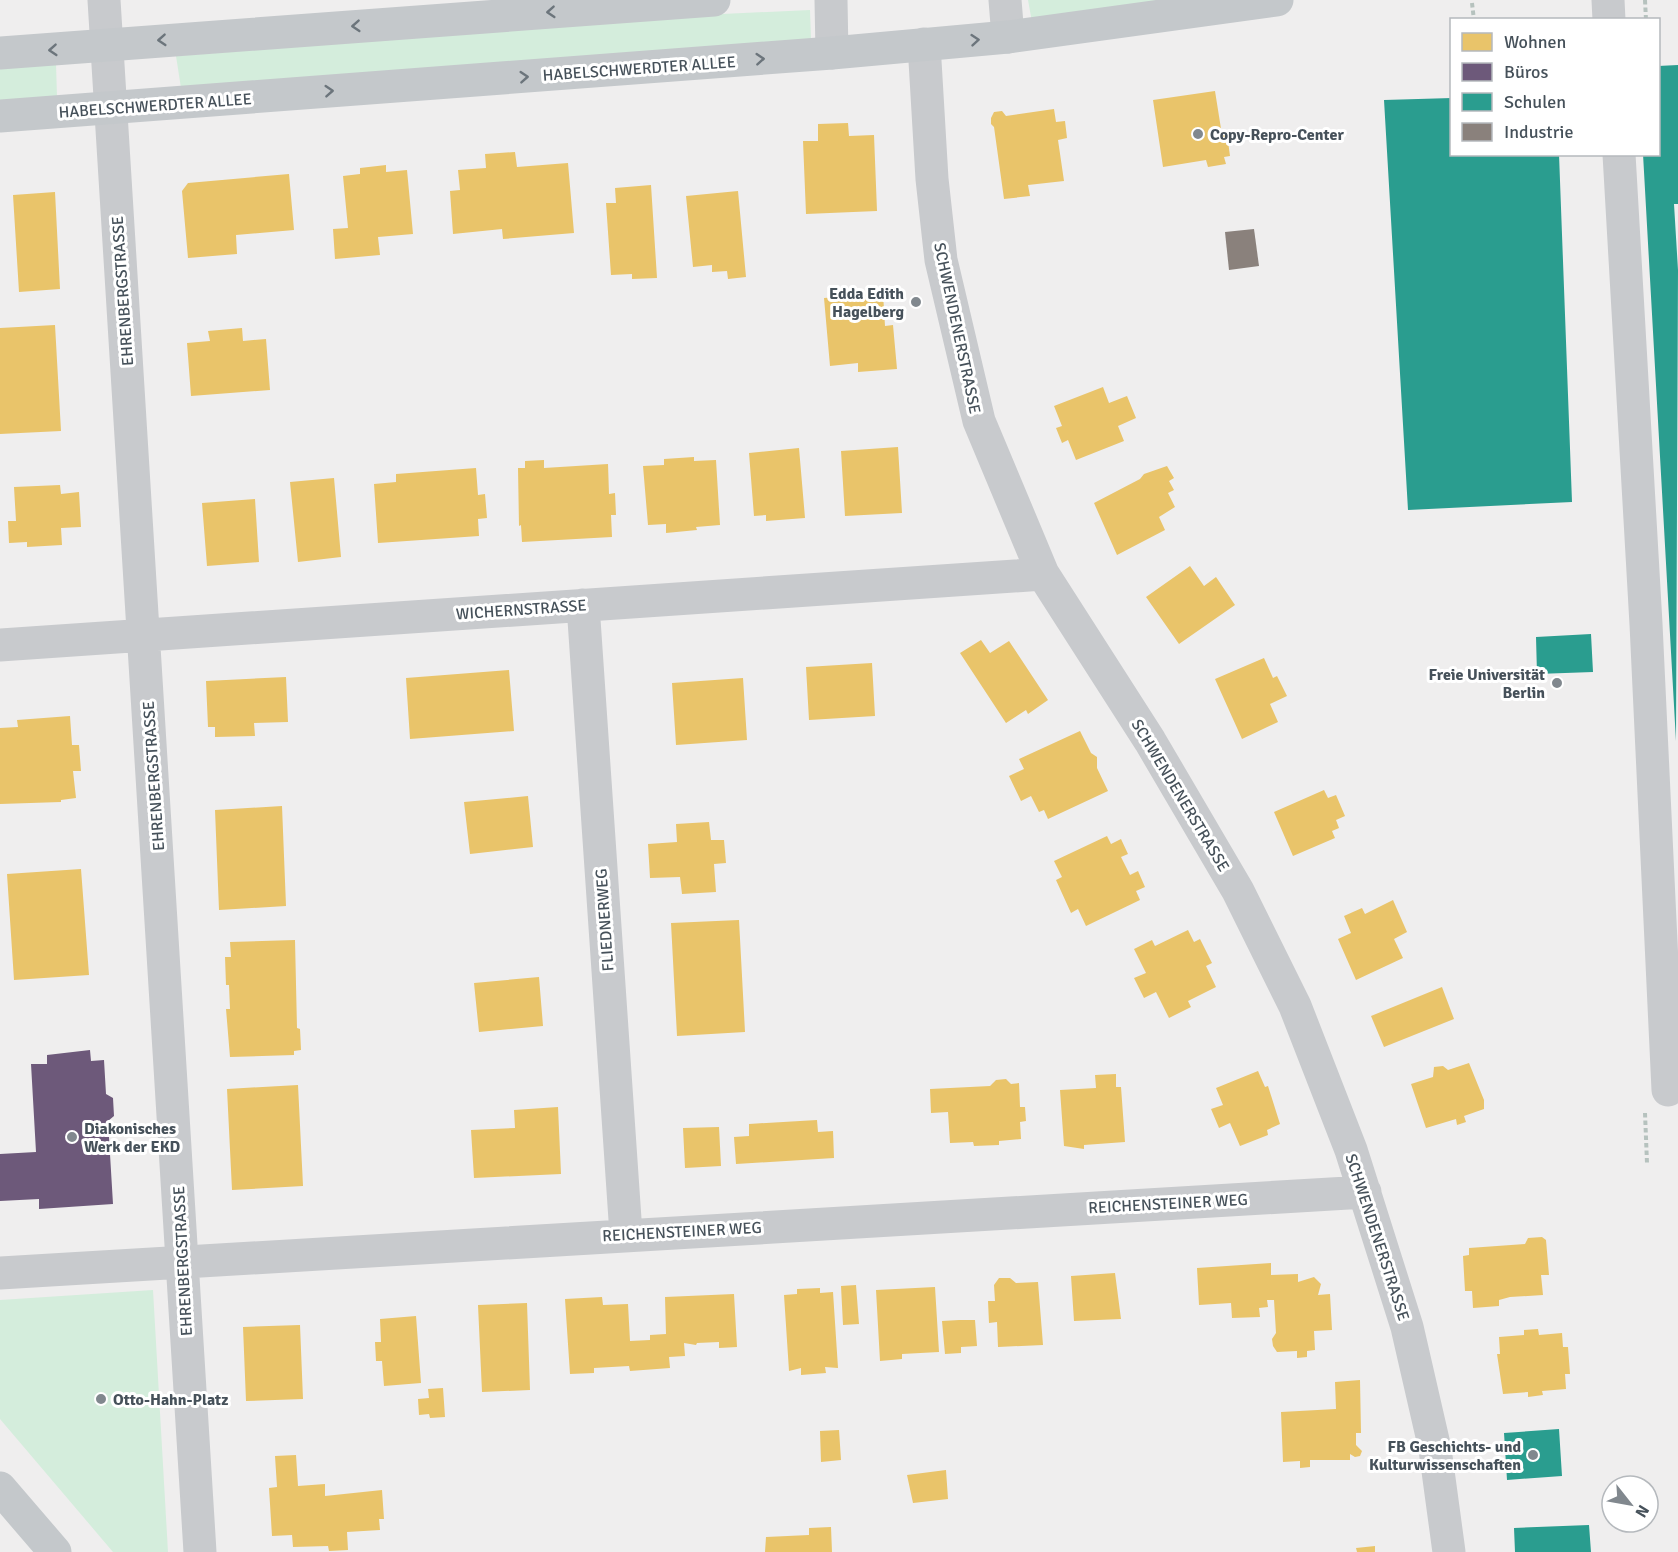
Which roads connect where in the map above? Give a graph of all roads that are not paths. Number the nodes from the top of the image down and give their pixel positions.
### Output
1 (104, 0) edge
2 (714, 0) edge
3 (831, 0) edge
4 (1005, 0) edge
5 (1276, 0) edge
6 (1608, 0) edge
7 (1610, 18) edge
8 (1008, 37) junction
9 (924, 44) junction
10 (106, 45) junction
11 (0, 53) edge
12 (832, 53) junction
13 (110, 108) junction
14 (0, 116) edge
15 (1618, 156) edge
16 (1043, 574) junction
17 (583, 605) junction
18 (144, 635) junction
19 (0, 645) edge
20 (1668, 1090) dead end
21 (1365, 1192) junction
22 (626, 1234) junction
23 (180, 1261) junction
24 (0, 1273) edge
25 (0, 1488) edge
26 (55, 1552) edge
27 (200, 1552) edge
28 (1449, 1552) edge

1 - 10 street, EHRENBERGSTRASSE
2 -> 10 main road
3 - 12 street
4 - 8 street
5 - 8 main road, HABELSCHWERDTER ALLEE
6 - 7 street
9 -> 8 main road, HABELSCHWERDTER ALLEE
9 - 12 main road, HABELSCHWERDTER ALLEE
9 - 16 street, SCHWENDENERSTRASSE
10 -> 11 main road
10 - 13 street, EHRENBERGSTRASSE
13 -> 12 main road, HABELSCHWERDTER ALLEE
13 - 14 main road, HABELSCHWERDTER ALLEE
13 - 18 street, EHRENBERGSTRASSE
15 - 20 street
16 - 17 street, WICHERNSTRASSE
16 - 21 street, SCHWENDENERSTRASSE
17 - 18 street, WICHERNSTRASSE
17 - 22 street, FLIEDNERWEG
18 - 19 street, WICHERNSTRASSE
18 - 23 street, EHRENBERGSTRASSE
21 - 22 street, REICHENSTEINER WEG
21 - 28 street, SCHWENDENERSTRASSE
22 - 23 street, REICHENSTEINER WEG
23 - 24 street, REICHENSTEINER WEG
23 - 27 street, EHRENBERGSTRASSE
25 - 26 main road

